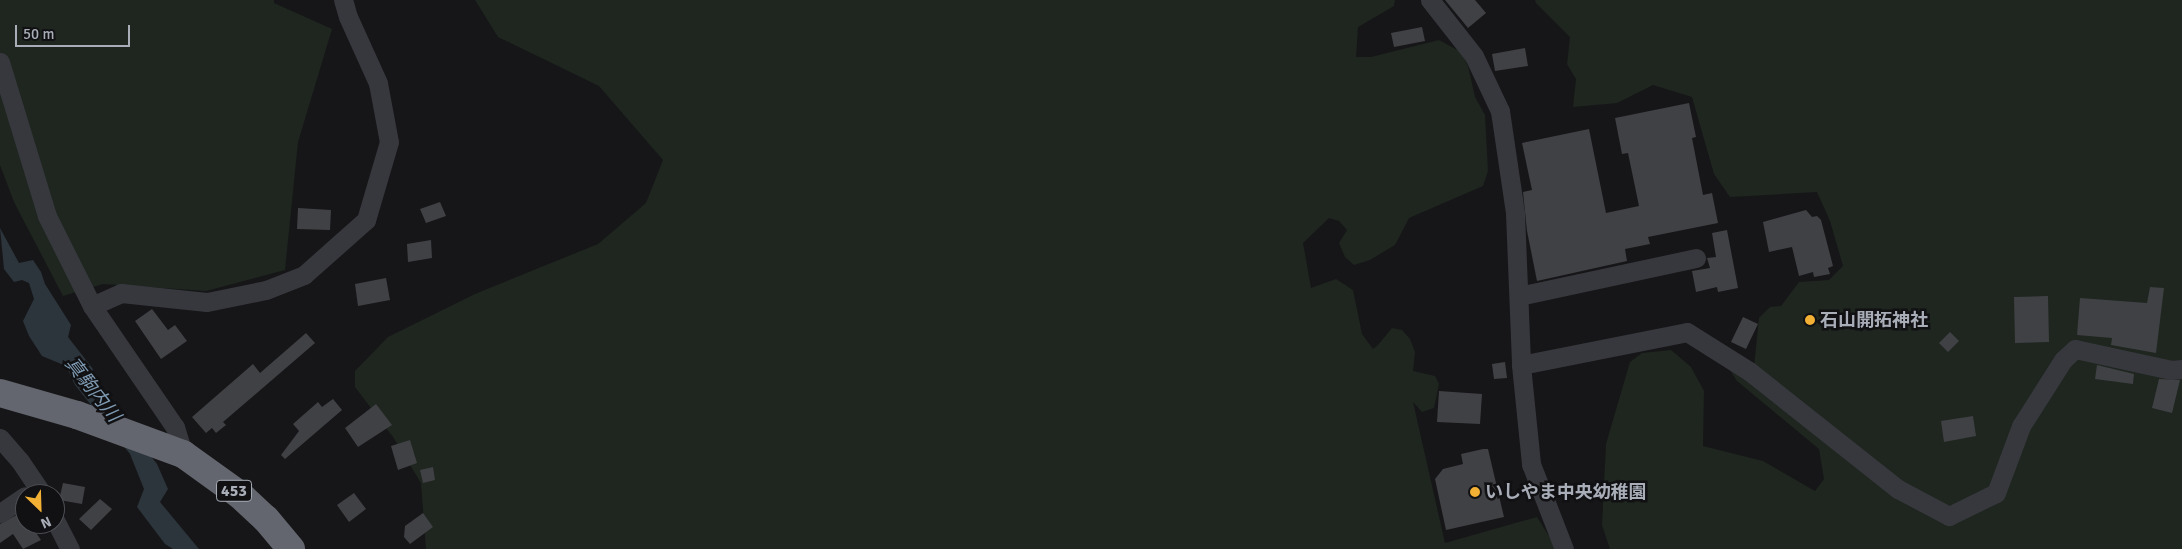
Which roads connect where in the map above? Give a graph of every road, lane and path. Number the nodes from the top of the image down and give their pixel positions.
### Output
1 (343, 0) edge
2 (1430, 0) edge
3 (0, 62) edge
4 (1696, 258) dead end
5 (1519, 296) junction
6 (92, 306) junction
7 (1521, 365) junction
8 (2182, 369) edge
9 (0, 392) edge
10 (0, 438) edge
11 (175, 450) junction
12 (28, 484) edge
13 (15, 504) edge
14 (0, 514) edge
15 (62, 534) edge
16 (70, 549) edge
17 (291, 549) edge
18 (1564, 549) edge

1 - 6 street
2 - 5 street
3 - 6 street
4 - 5 street
5 - 7 street
6 - 11 street
7 - 8 street
7 - 18 street
9 - 11 highway, 453
10 - 12 street
11 - 17 highway, 453
13 - 14 street
15 - 16 street

